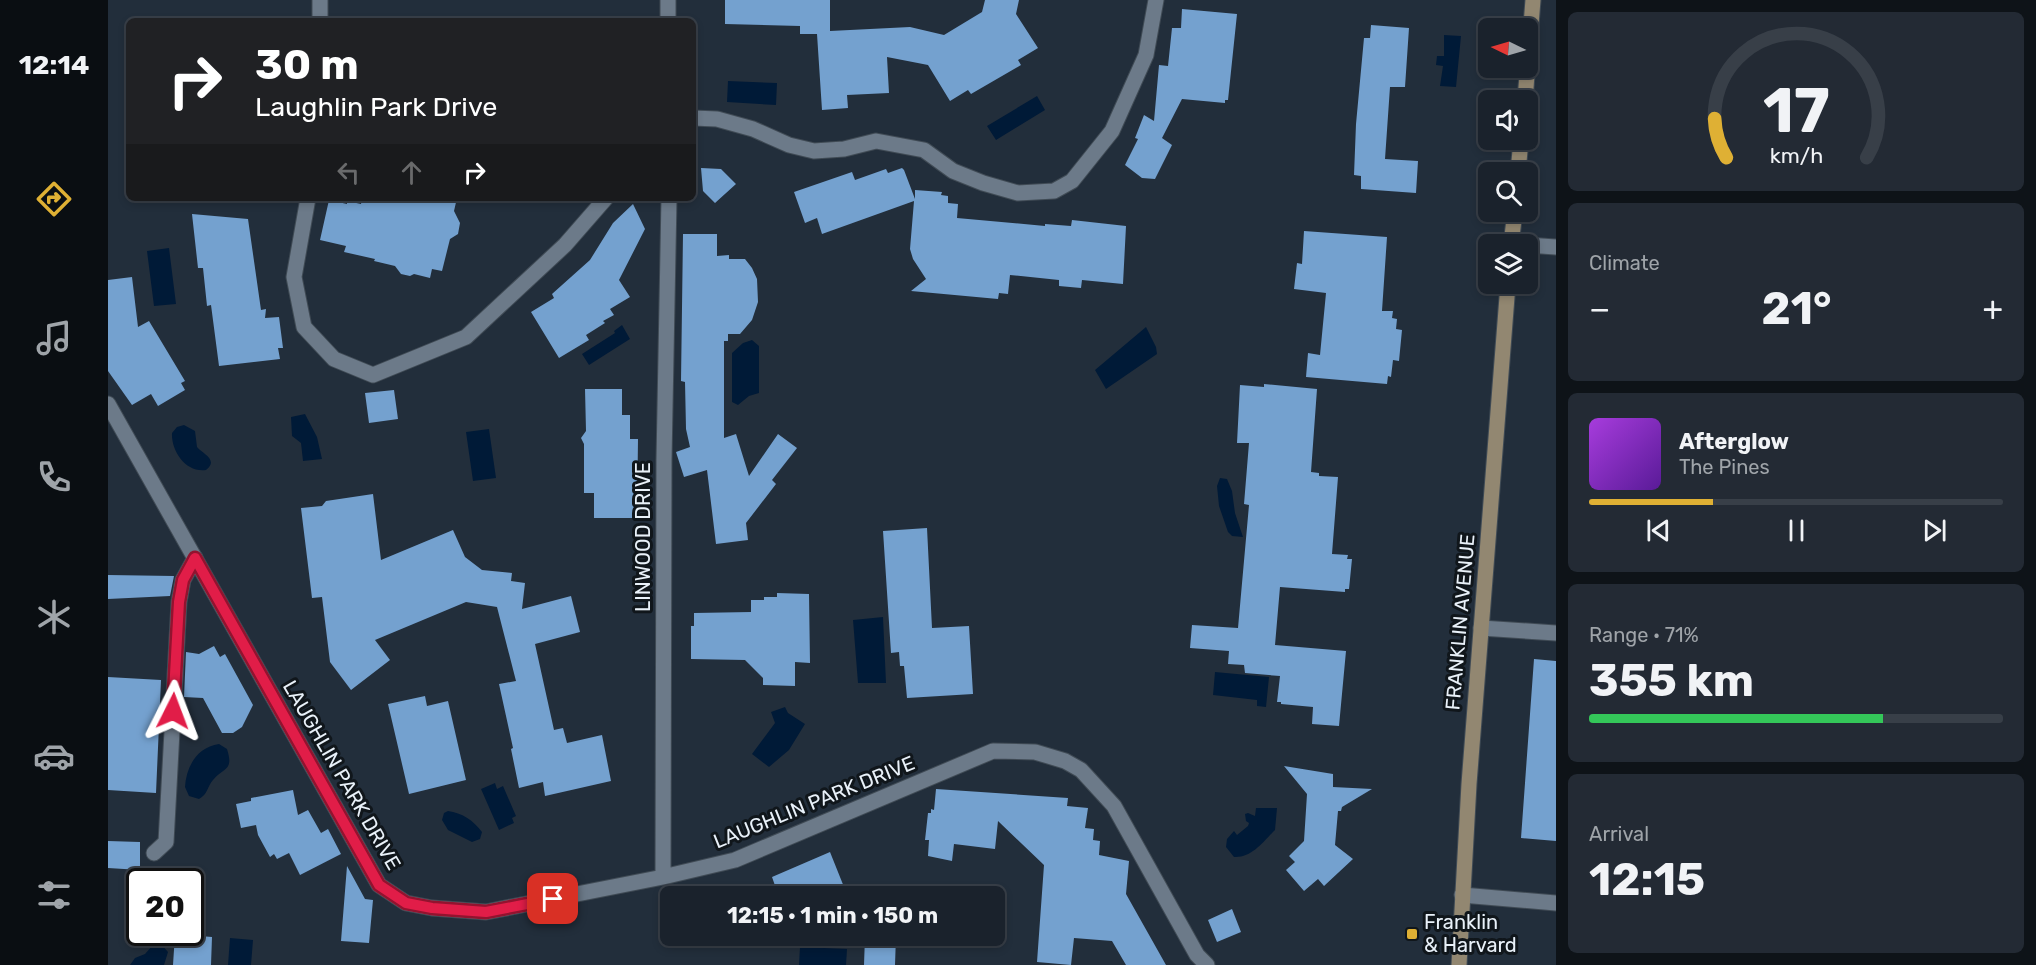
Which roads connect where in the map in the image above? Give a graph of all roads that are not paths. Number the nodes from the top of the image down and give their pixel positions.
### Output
1 (320, 0) edge
2 (668, 0) edge
3 (1156, 0) edge
4 (1533, 0) edge
5 (320, 18) edge
6 (668, 18) edge
7 (1526, 90) edge
8 (696, 118) edge
9 (308, 201) edge
10 (603, 201) edge
11 (669, 201) edge
12 (1538, 246) edge
13 (1556, 247) edge
14 (1507, 294) edge
15 (108, 404) edge
16 (195, 558) junction
17 (1481, 628) junction
18 (1556, 633) edge
19 (154, 853) dead end
20 (663, 877) junction
21 (1462, 895) junction
22 (1556, 903) edge
23 (1207, 965) edge
24 (1459, 965) edge

1 - 5 street
2 - 6 street
3 - 8 street
4 - 7 street
9 - 10 street
11 - 20 street, LINWOOD DRIVE
12 - 13 street
14 - 17 street, FRANKLIN AVENUE
15 - 16 street, LAUGHLIN PARK DRIVE
16 - 19 street
16 - 20 street, LAUGHLIN PARK DRIVE
17 - 18 street
17 - 21 street, FRANKLIN AVENUE
20 - 23 street, LAUGHLIN PARK DRIVE
21 - 22 street
21 - 24 street, FRANKLIN AVENUE

